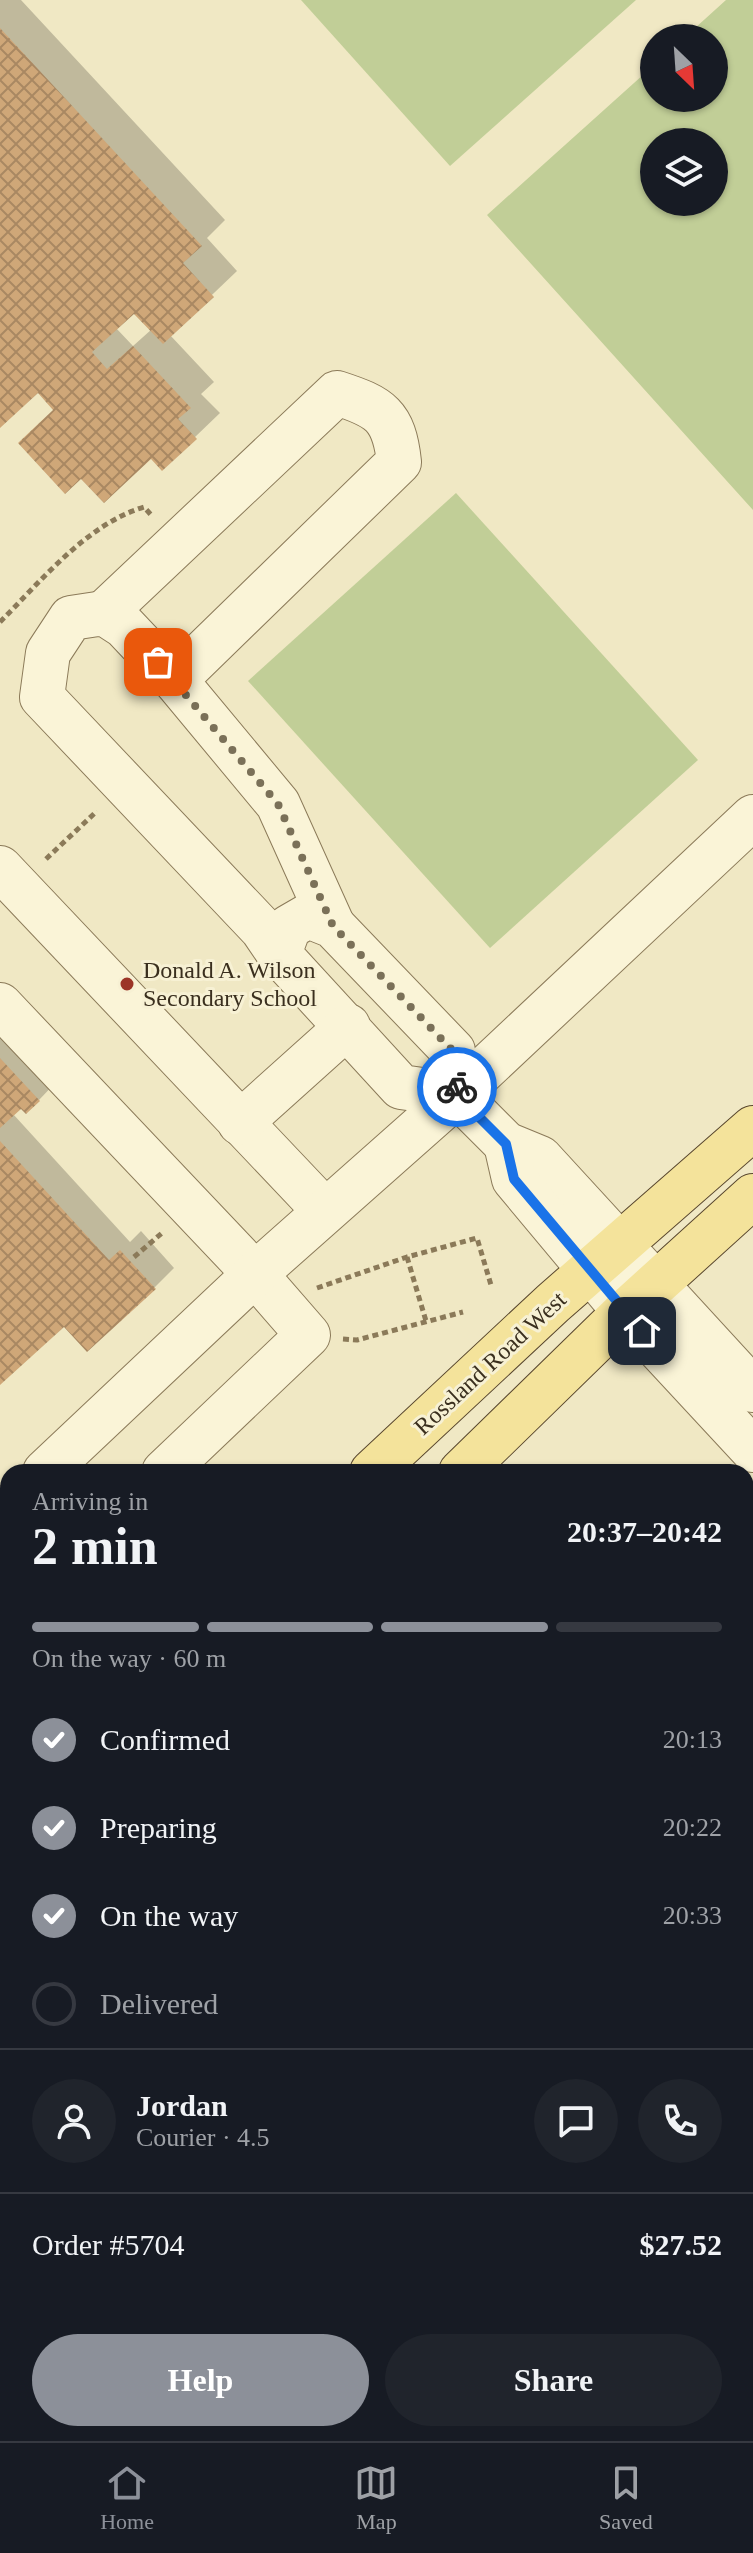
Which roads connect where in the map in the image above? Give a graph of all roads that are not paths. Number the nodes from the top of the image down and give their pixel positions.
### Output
1 (104, 613) junction
2 (175, 680) junction
3 (753, 817) edge
4 (8, 878) edge
5 (333, 926) junction
6 (279, 954) junction
7 (0, 1005) edge
8 (348, 1026) junction
9 (457, 1095) junction
10 (240, 1123) junction
11 (753, 1128) edge
12 (753, 1196) edge
13 (325, 1211) junction
14 (605, 1259) junction
15 (255, 1274) junction
16 (640, 1298) junction
17 (753, 1390) edge
18 (753, 1450) edge
19 (53, 1464) edge
20 (172, 1464) edge
21 (381, 1464) edge
22 (469, 1464) edge

1 - 2 street
1 - 2 street
1 - 6 street
2 - 5 street
3 - 9 street
4 - 10 street
5 - 6 street
5 - 9 street
6 - 8 street
7 - 15 street
8 - 9 street
8 - 10 street
9 - 13 street
9 - 14 street
10 - 13 street
11 - 14 main road, Rossland Road West
12 - 16 main road
13 - 15 street
14 - 16 street
14 - 21 main road, Rossland Road West
15 - 19 street
15 - 20 street
16 - 17 street
16 - 18 street
16 - 22 main road

